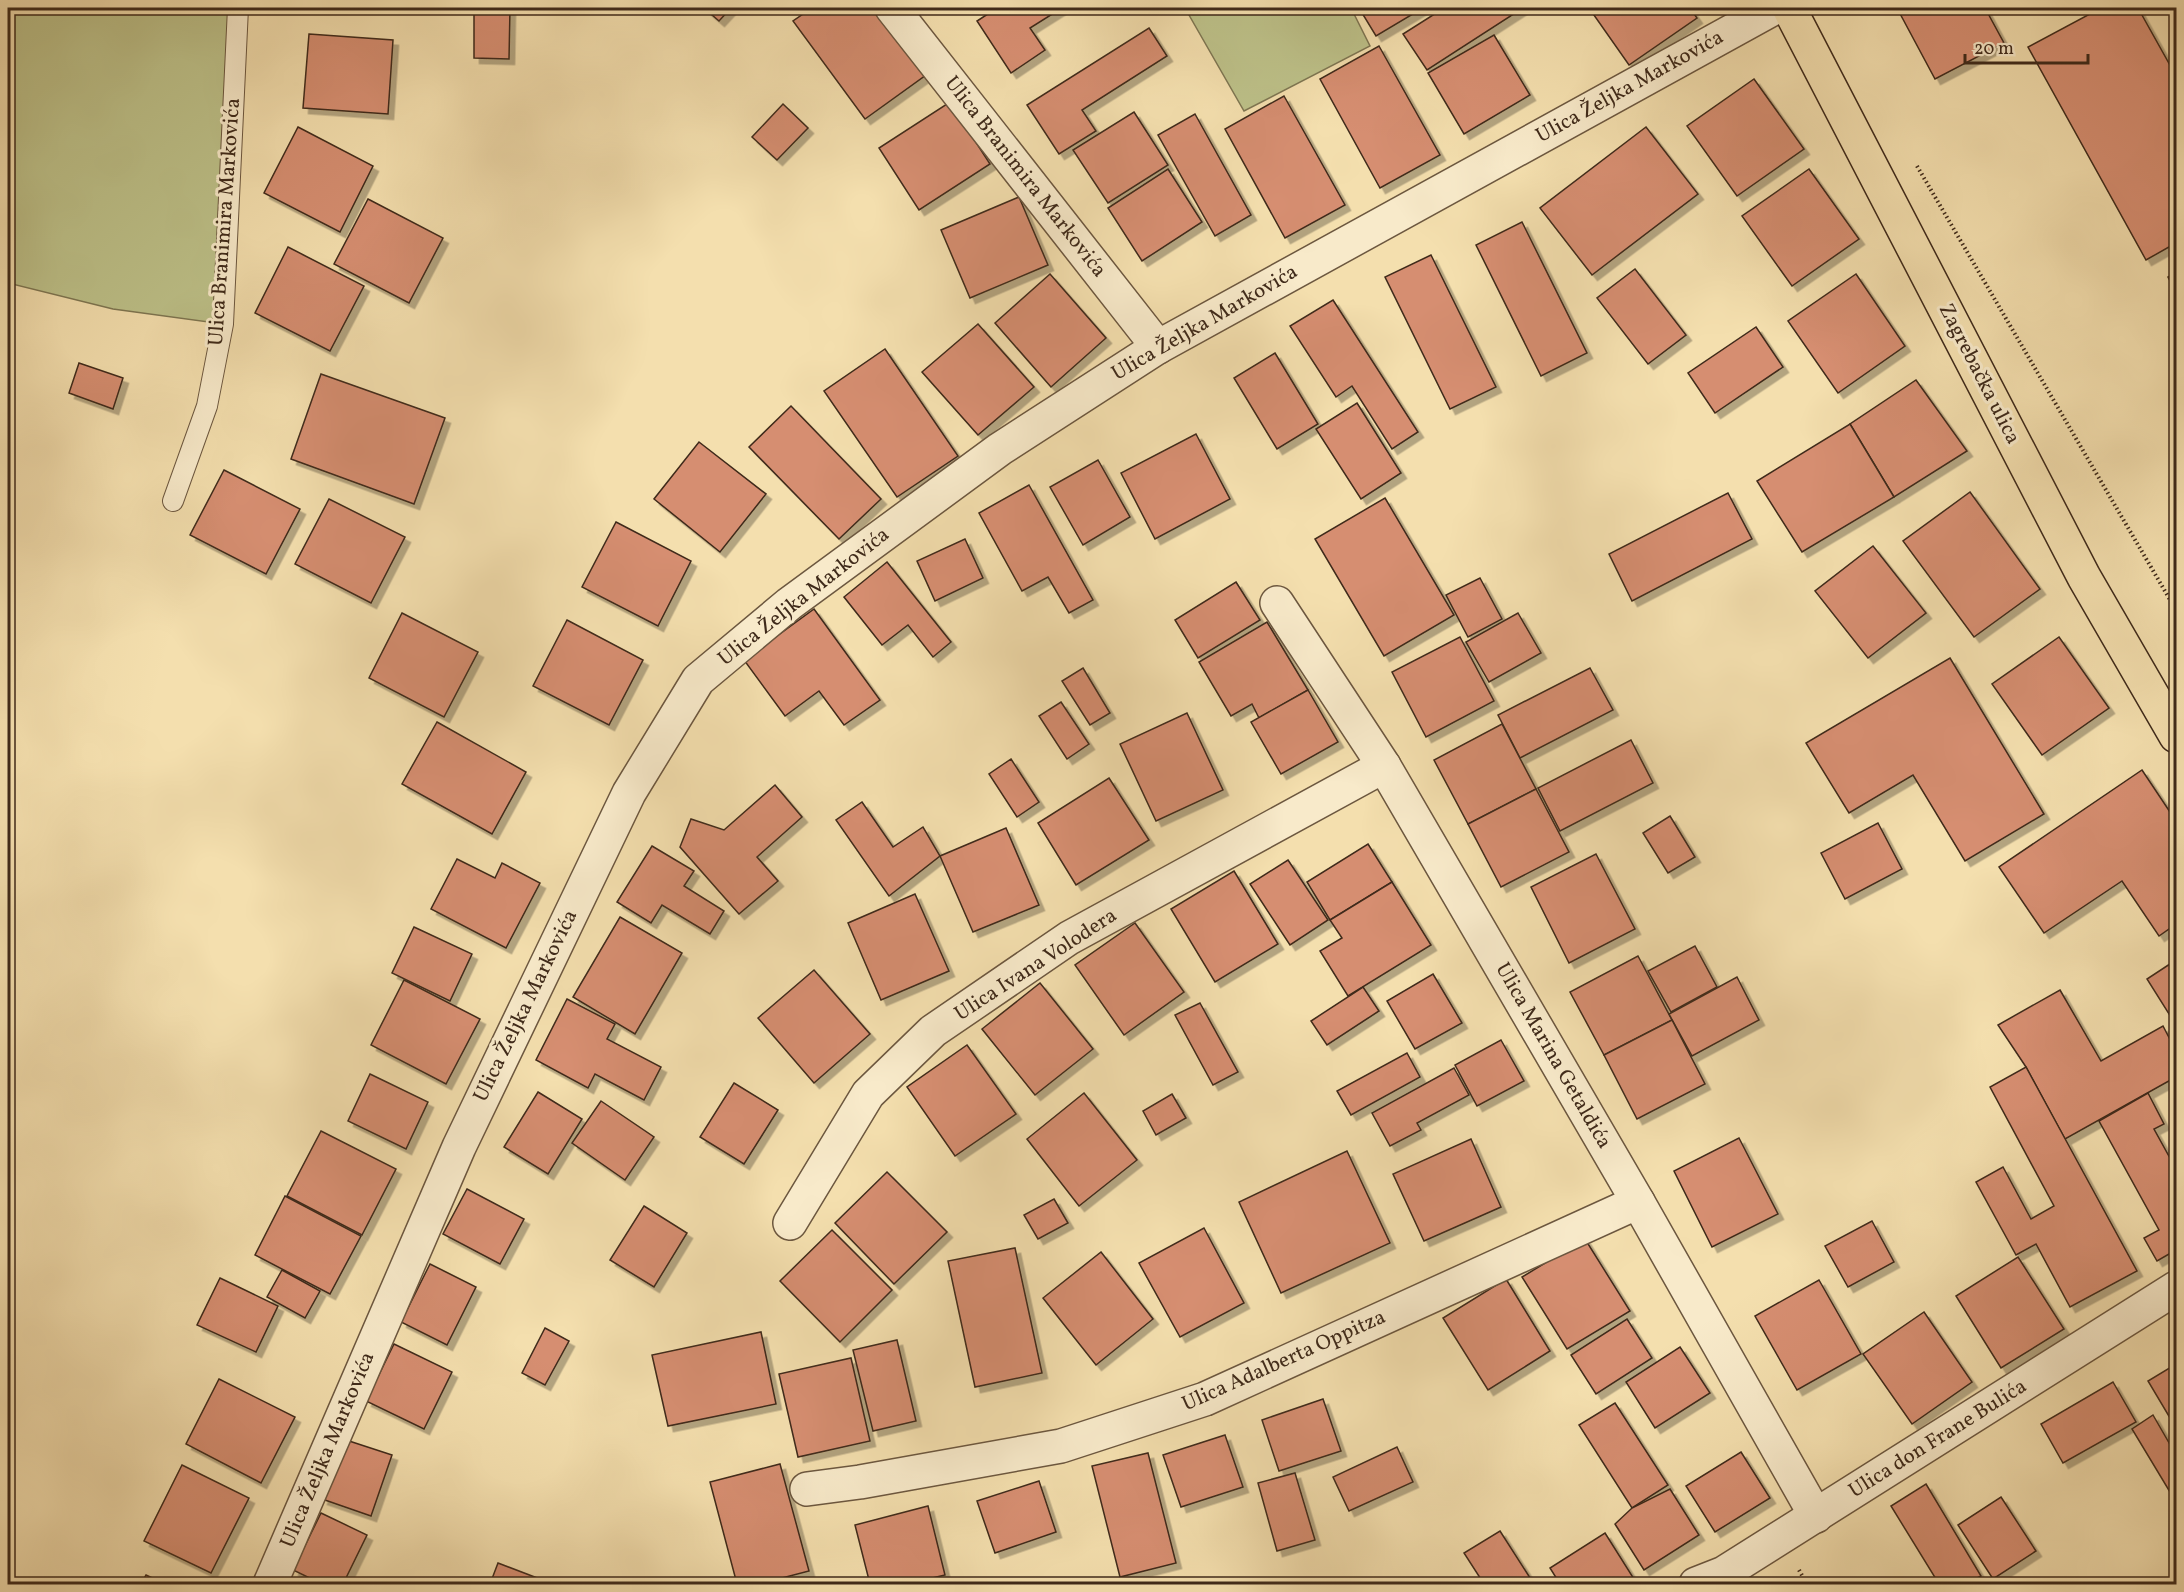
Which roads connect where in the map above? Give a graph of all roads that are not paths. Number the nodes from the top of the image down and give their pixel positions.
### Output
1 (238, 8) edge
2 (892, 8) edge
3 (1774, 8) edge
4 (1789, 8) edge
5 (1158, 347) junction
6 (173, 501) dead end
7 (1277, 603) dead end
8 (2176, 736) edge
9 (1384, 766) junction
10 (1638, 1202) junction
11 (790, 1223) dead end
12 (2176, 1288) edge
13 (807, 1489) dead end
14 (1816, 1516) junction
15 (1718, 1581) edge
16 (270, 1584) edge

1 - 6 lane, Ulica Branimira Markovića
2 - 5 street, Ulica Branimira Markovića
3 - 5 street, Ulica Željka Markovića
4 - 8 main road, Zagrebačka ulica
5 - 16 street, Ulica Željka Markovića
7 - 9 street, Ulica Marina Getaldića
9 - 10 street, Ulica Marina Getaldića
9 - 11 street, Ulica Ivana Volodera
10 - 13 street, Ulica Adalberta Oppitza
10 - 14 street, Ulica Marina Getaldića
12 - 14 street, Ulica don Frane Bulića
14 - 15 street, Ulica don Frane Bulića

